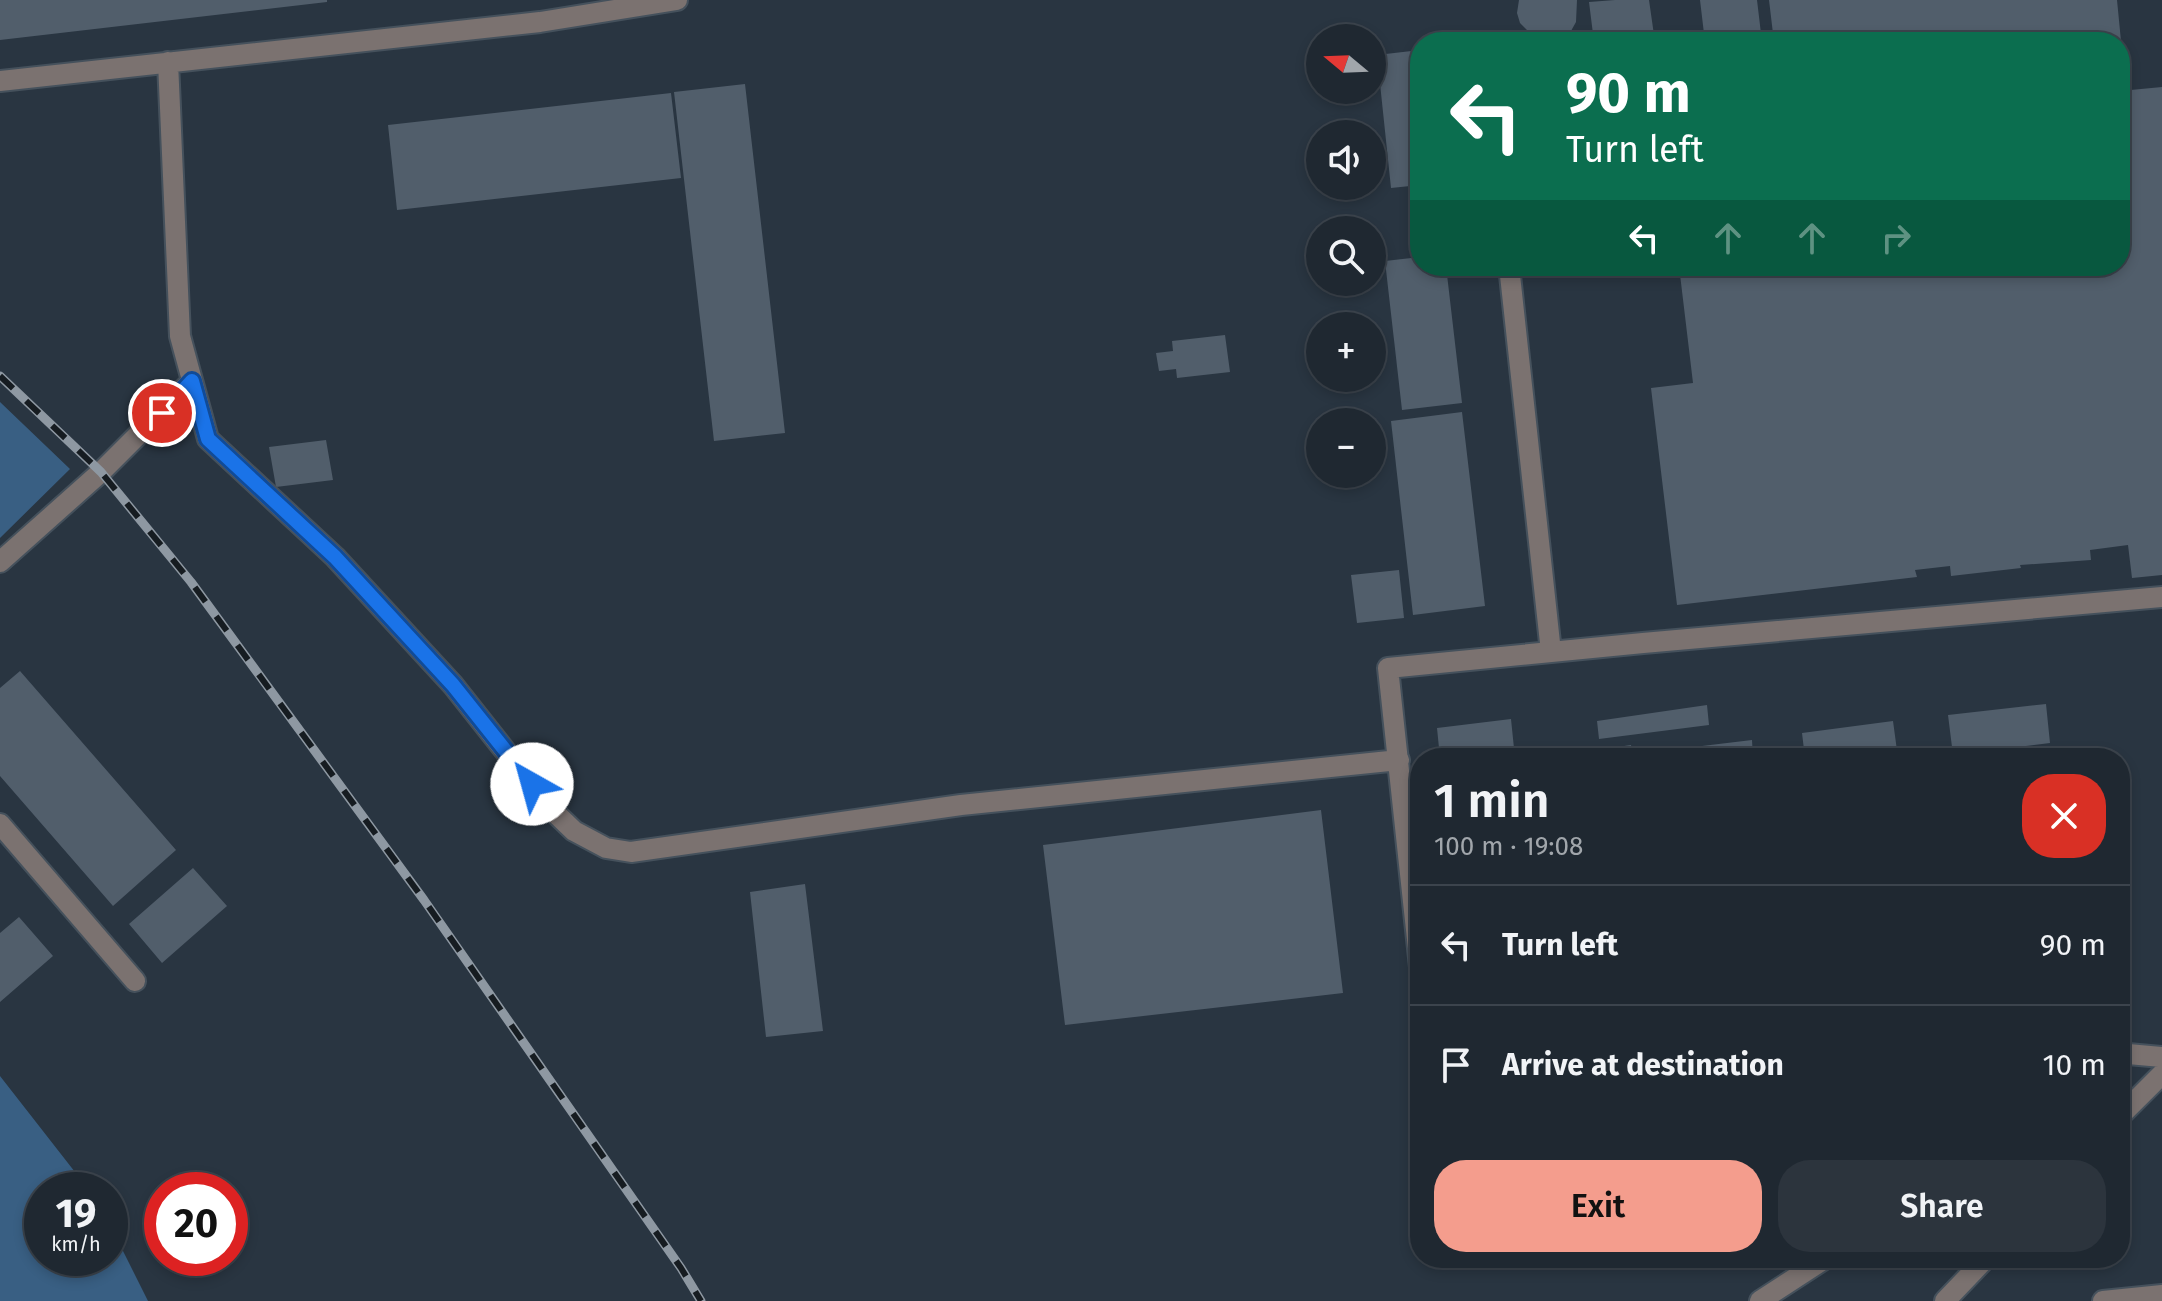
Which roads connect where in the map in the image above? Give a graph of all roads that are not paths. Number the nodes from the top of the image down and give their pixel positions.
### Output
1 (677, 0) edge
2 (168, 62) junction
3 (0, 81) edge
4 (1510, 276) edge
5 (192, 381) junction
6 (0, 562) edge
7 (2162, 597) edge
8 (1551, 652) junction
9 (1399, 760) junction
10 (0, 824) edge
11 (1410, 868) edge
12 (135, 981) dead end
13 (2130, 1054) edge
14 (2162, 1057) edge
15 (2162, 1074) edge
16 (2130, 1106) edge
17 (1811, 1268) edge
18 (1976, 1268) edge
19 (2162, 1295) edge
20 (1760, 1301) edge
21 (1945, 1301) edge
22 (2103, 1301) edge

1 - 2 street
2 - 3 street
2 - 5 street
4 - 8 street
5 - 6 street
5 - 9 street
7 - 8 street
8 - 9 street
9 - 11 street
10 - 12 street
13 - 14 street
15 - 16 street
17 - 20 street
18 - 21 street
19 - 22 street

